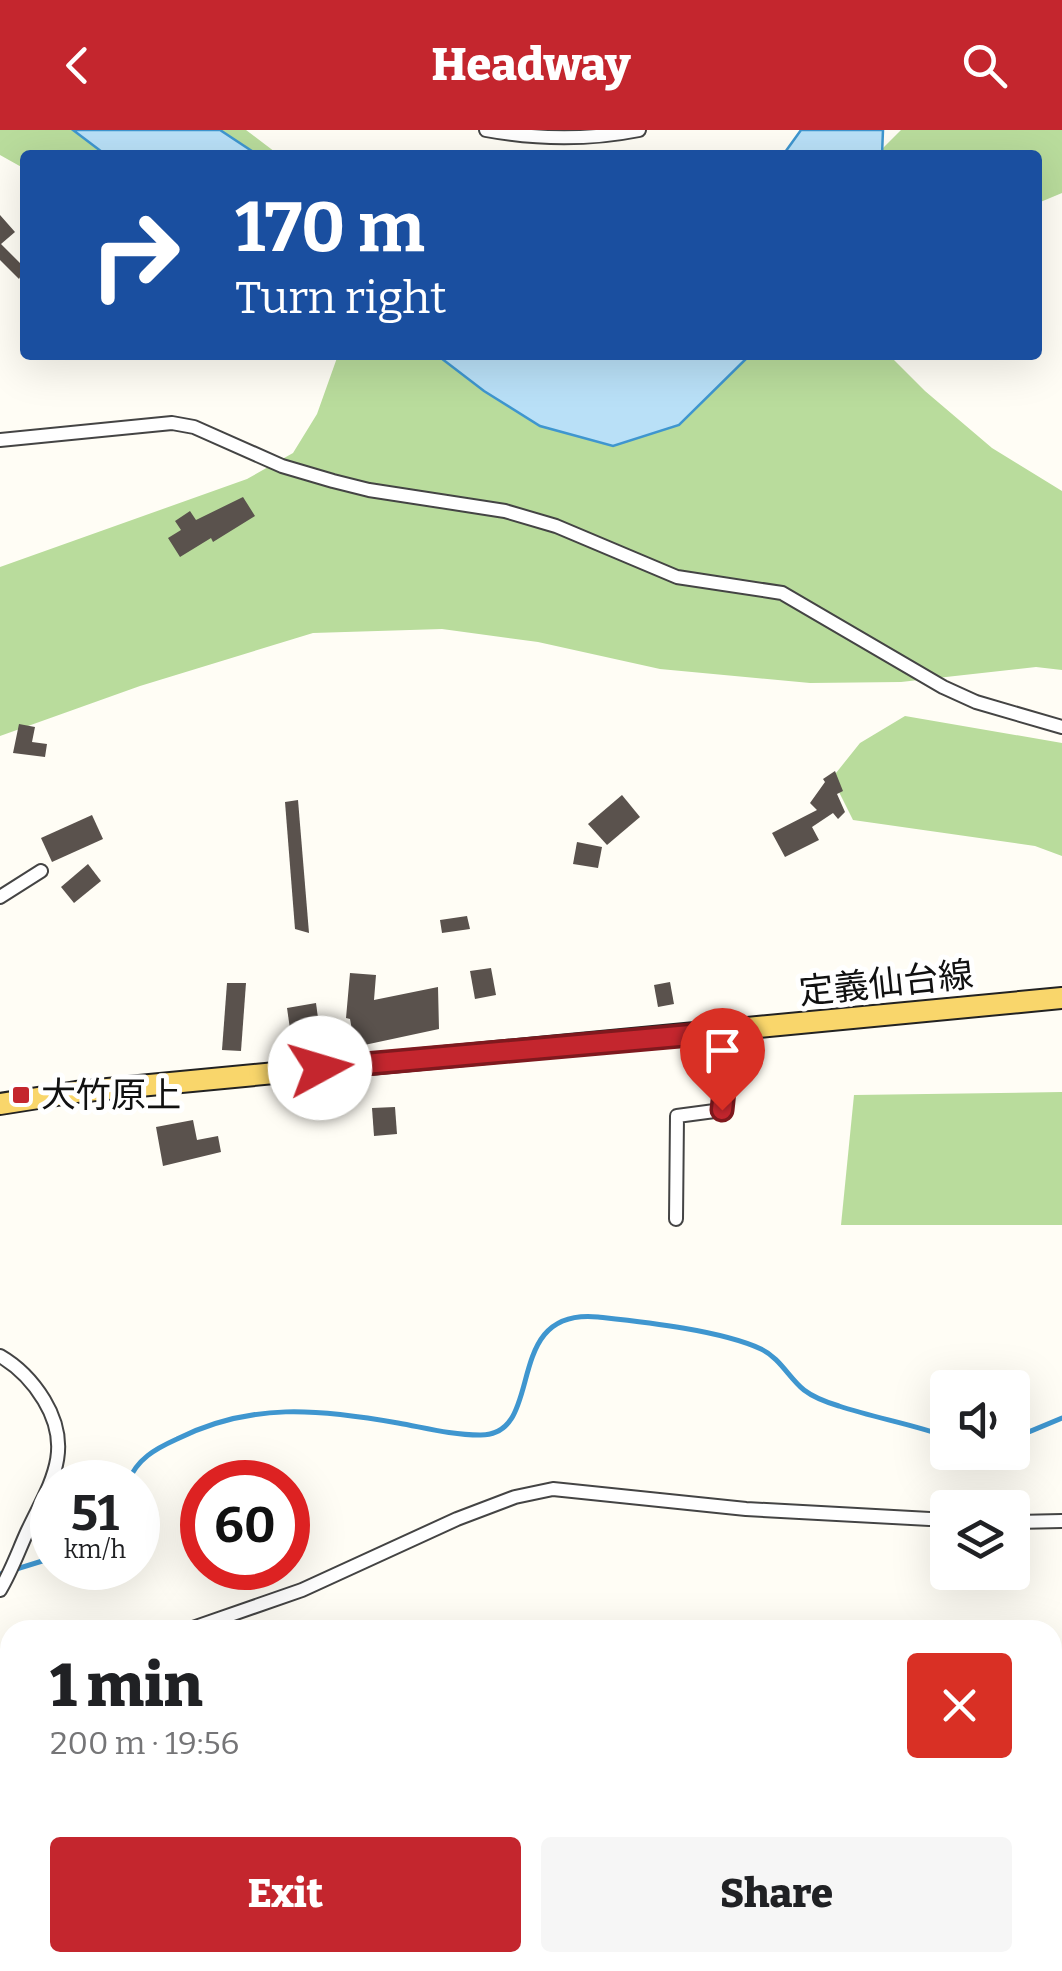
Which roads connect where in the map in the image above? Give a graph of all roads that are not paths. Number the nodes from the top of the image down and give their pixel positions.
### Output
1 (486, 130) edge
2 (638, 130) edge
3 (0, 440) edge
4 (1062, 727) edge
5 (41, 871) dead end
6 (0, 896) edge
7 (1062, 998) edge
8 (724, 1032) junction
9 (0, 1104) edge
10 (676, 1219) dead end
11 (0, 1356) edge
12 (930, 1519) edge
13 (1062, 1521) edge
14 (1030, 1522) edge
15 (2, 1586) edge
16 (216, 1620) edge

1 - 2 street
3 - 4 street
5 - 6 street
7 - 8 main road, 定義仙台線
8 - 9 main road, 定義仙台線
8 - 10 street
11 - 15 street
12 - 16 street
13 - 14 street

